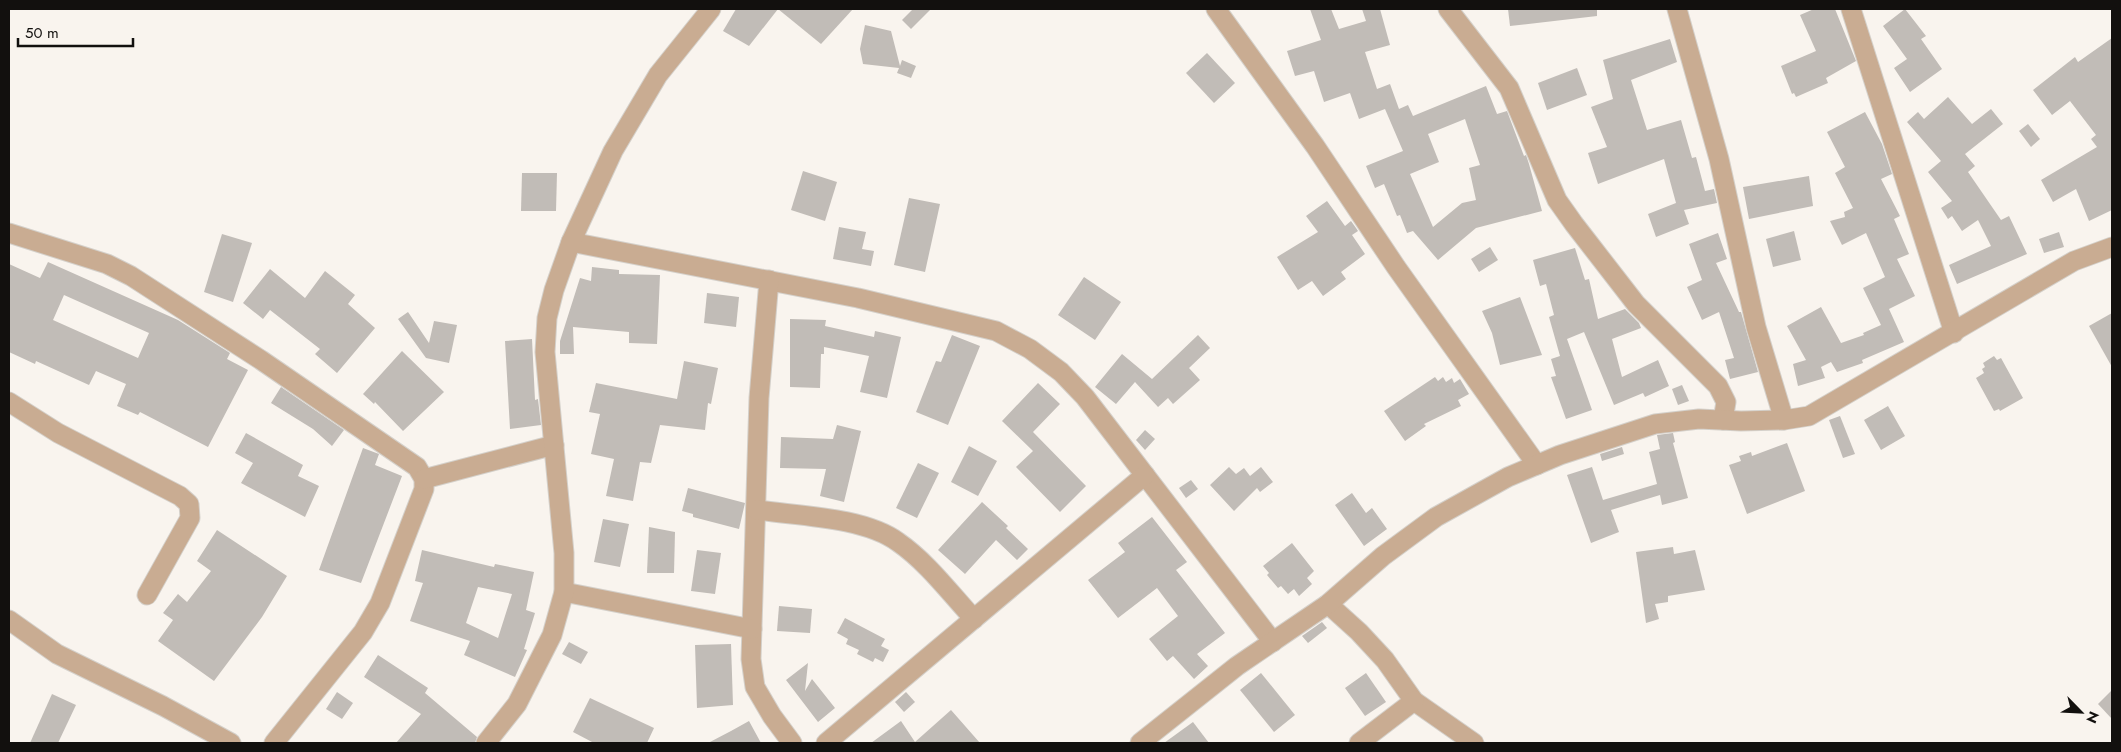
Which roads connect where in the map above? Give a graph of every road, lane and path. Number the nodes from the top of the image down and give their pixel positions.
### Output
1 (711, 9) edge
2 (1216, 9) edge
3 (1448, 9) edge
4 (1677, 9) edge
5 (1851, 9) edge
6 (9, 233) edge
7 (571, 242) junction
8 (2112, 247) edge
9 (769, 280) junction
10 (1954, 333) junction
11 (9, 402) edge
12 (1723, 420) junction
13 (1784, 420) junction
14 (554, 445) junction
15 (1537, 465) junction
16 (1145, 475) junction
17 (424, 479) junction
18 (757, 510) junction
19 (564, 592) junction
20 (147, 595) dead end
21 (1328, 604) junction
22 (974, 619) junction
23 (9, 620) edge
24 (752, 629) junction
25 (1273, 642) junction
26 (1414, 701) junction
27 (231, 743) edge
28 (274, 743) edge
29 (486, 743) edge
30 (792, 743) edge
31 (826, 743) edge
32 (1140, 743) edge
33 (1359, 743) edge
34 (1474, 743) edge

1 - 7 street
2 - 15 street
3 - 12 street
4 - 13 street
5 - 10 street
6 - 17 street
7 - 9 street
7 - 14 street
8 - 10 street
9 - 16 street
9 - 18 street
10 - 13 street
11 - 20 street
12 - 13 street
12 - 15 street
14 - 17 street
14 - 19 street
15 - 21 street
16 - 22 street
16 - 25 street
17 - 28 street
18 - 22 street
18 - 24 street
19 - 24 street
19 - 29 street
21 - 25 street
21 - 26 street
22 - 31 street
23 - 27 street
24 - 30 street
25 - 32 street
26 - 33 street
26 - 34 street

